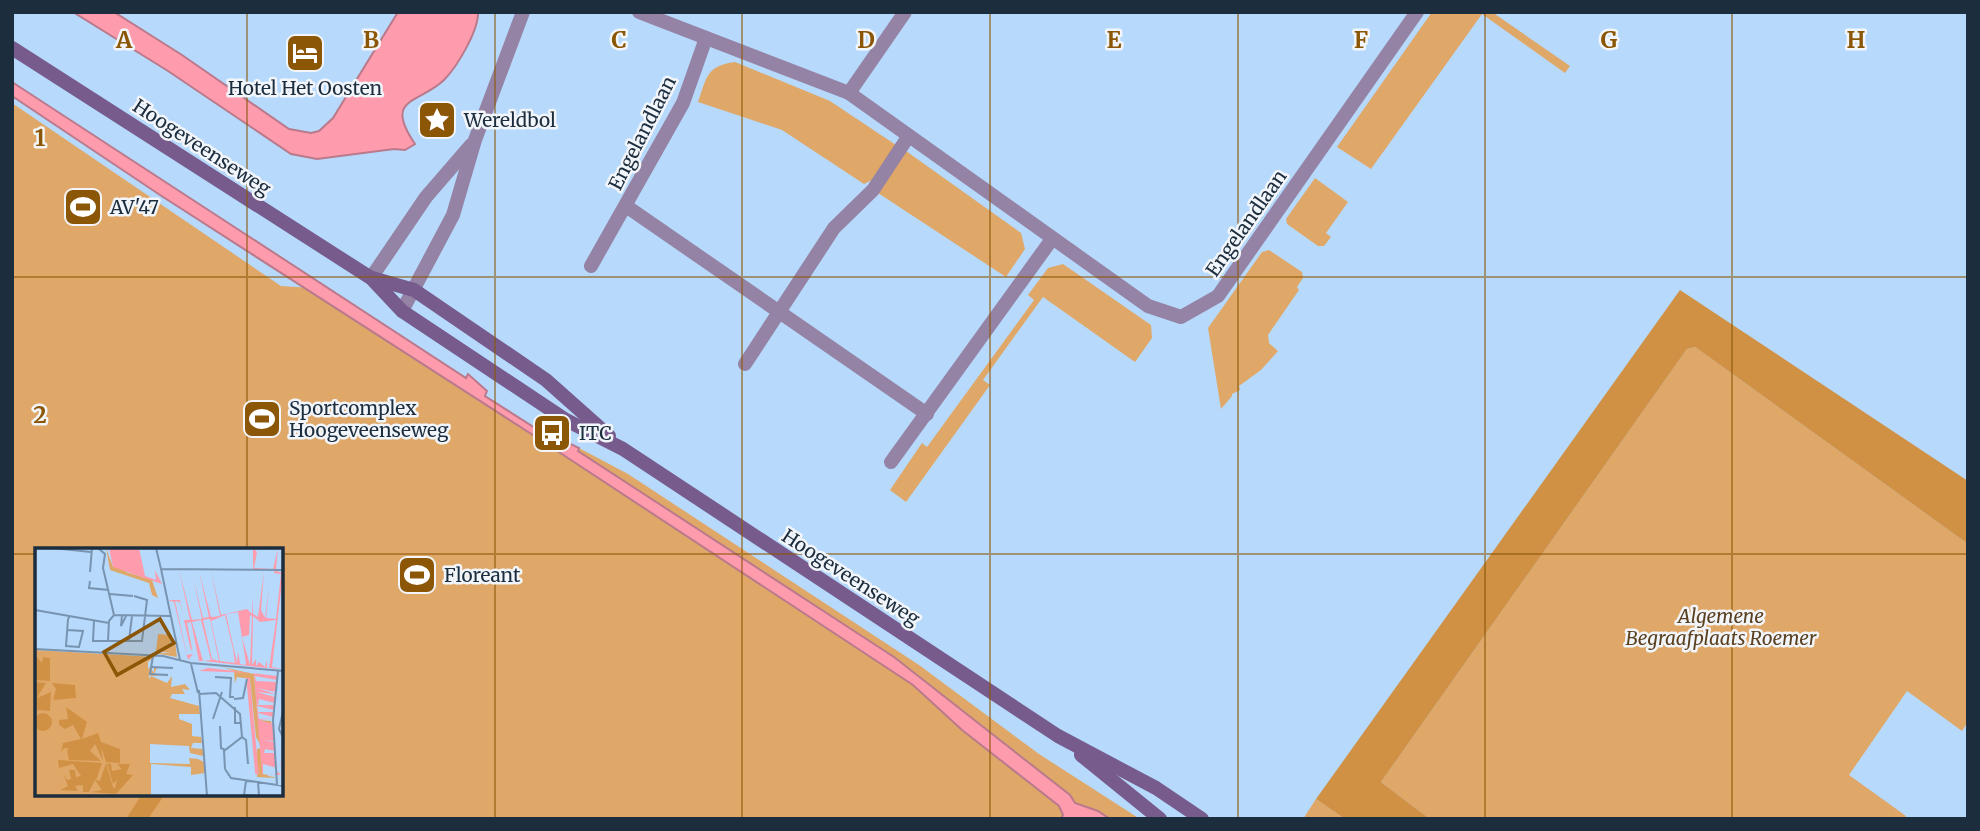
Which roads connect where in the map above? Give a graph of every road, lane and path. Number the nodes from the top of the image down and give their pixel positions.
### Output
1 (523, 12) edge
2 (639, 12) edge
3 (905, 12) edge
4 (1418, 12) edge
5 (706, 38) junction
6 (12, 48) edge
7 (849, 93) junction
8 (908, 137) junction
9 (475, 141) junction
10 (626, 206) junction
11 (1052, 239) junction
12 (591, 266) dead end
13 (371, 278) junction
14 (414, 290) junction
15 (402, 312) junction
16 (778, 312) junction
17 (745, 365) dead end
18 (927, 414) junction
19 (623, 449) junction
20 (891, 462) dead end
21 (1058, 736) junction
22 (1160, 819) edge
23 (1202, 819) edge

1 - 9 street
2 - 5 street, Engelandlaan
3 - 7 street
4 - 11 street, Engelandlaan
5 - 7 street, Engelandlaan
5 - 10 street, Engelandlaan
6 - 13 main road, Hoogeveenseweg
7 - 8 street, Engelandlaan
8 - 11 street, Engelandlaan
8 - 16 street
9 - 13 street
9 - 14 street
10 - 12 street, Engelandlaan
10 - 16 street, Engelandlaan
11 - 18 street
13 - 14 main road, Hoogeveenseweg
13 - 15 main road, Hoogeveenseweg
14 - 15 street
14 - 19 main road, Hoogeveenseweg
15 - 19 main road, Hoogeveenseweg
16 - 17 street
16 - 18 street, Engelandlaan
18 - 20 street
19 - 21 main road, Hoogeveenseweg
21 - 22 main road, Hoogeveenseweg
21 - 23 main road, Hoogeveenseweg

